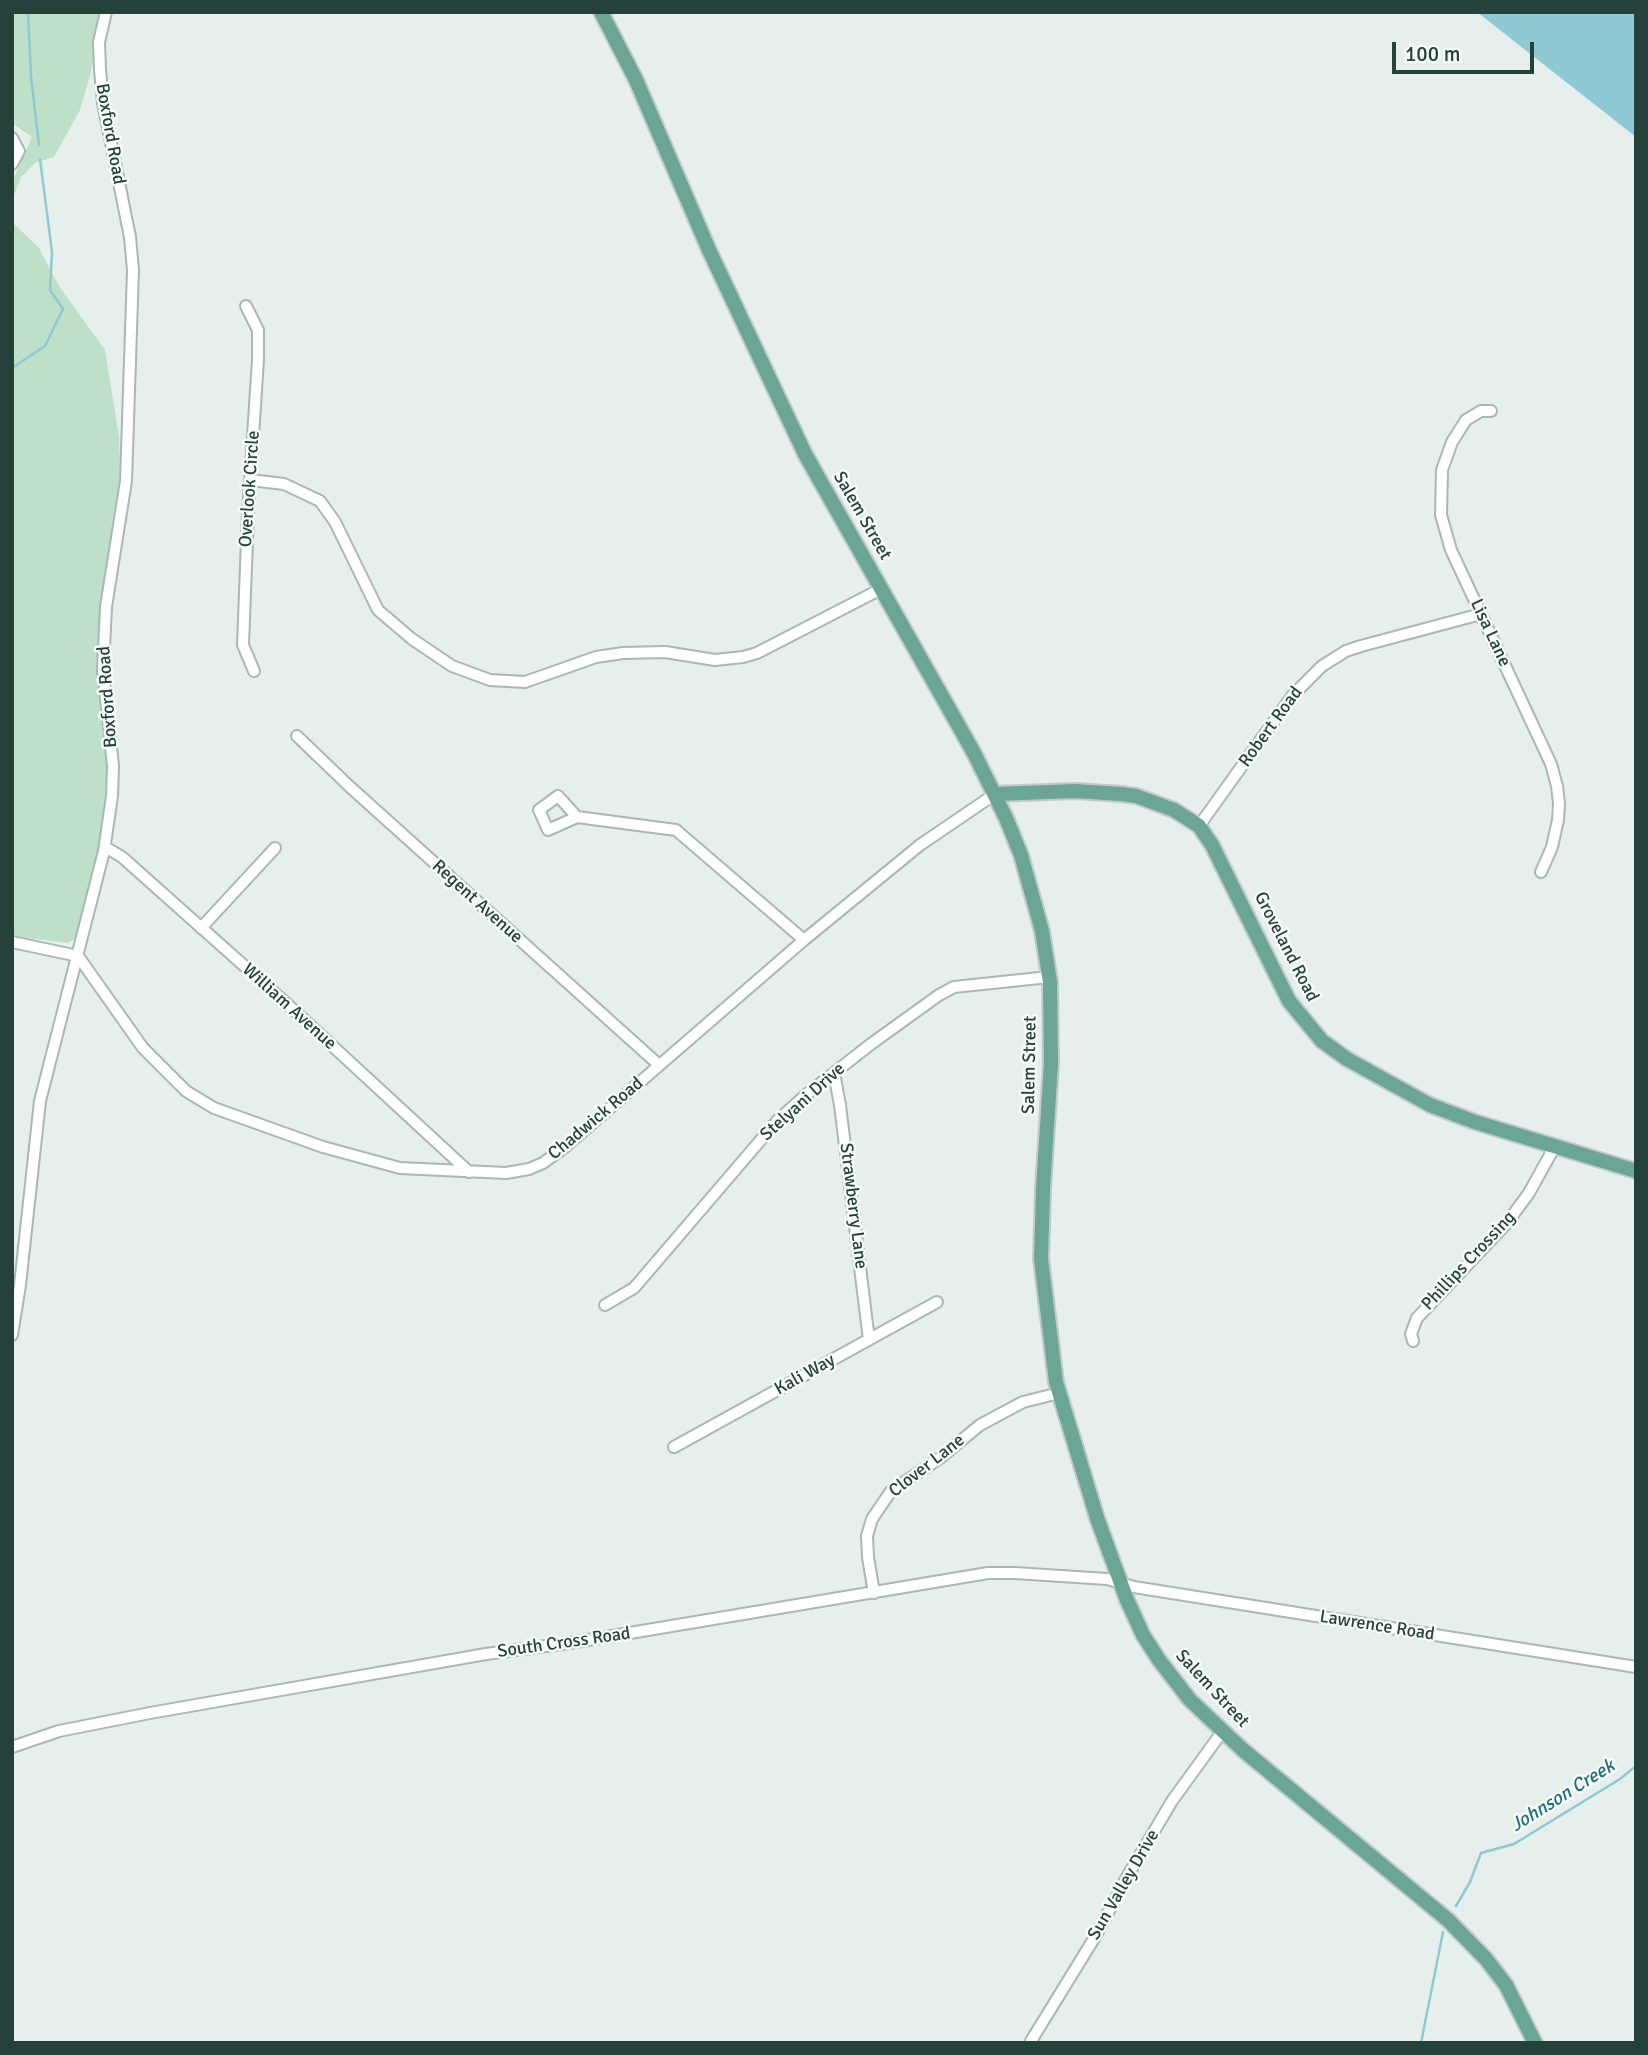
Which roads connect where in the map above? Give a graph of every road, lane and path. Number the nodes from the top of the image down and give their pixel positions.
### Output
1 (106, 12) edge
2 (601, 12) edge
3 (12, 138) edge
4 (12, 164) edge
5 (246, 306) dead end
6 (1491, 411) dead end
7 (251, 480) junction
8 (881, 589) junction
9 (1481, 614) junction
10 (254, 671) dead end
11 (297, 736) dead end
12 (995, 793) junction
13 (577, 817) dead end
14 (1199, 826) junction
15 (105, 847) junction
16 (275, 849) dead end
17 (1541, 872) dead end
18 (201, 928) junction
19 (804, 940) junction
20 (12, 942) edge
21 (78, 956) junction
22 (1049, 977) junction
23 (659, 1065) junction
24 (834, 1073) junction
25 (1555, 1146) junction
26 (1636, 1171) edge
27 (469, 1172) junction
28 (937, 1302) dead end
29 (605, 1305) dead end
30 (12, 1335) edge
31 (869, 1340) junction
32 (1413, 1341) dead end
33 (1059, 1393) junction
34 (674, 1447) dead end
35 (1119, 1583) junction
36 (874, 1593) junction
37 (1636, 1667) edge
38 (1222, 1732) junction
39 (12, 1747) edge
40 (1031, 2041) edge
41 (1535, 2043) edge

1 - 15 street, Boxford Road
2 - 8 main road, Salem Street
3 - 4 street
5 - 7 street, Overlook Circle
6 - 9 street, Lisa Lane
7 - 8 street
7 - 10 street, Overlook Circle
8 - 12 main road, Salem Street
9 - 14 street, Robert Road
9 - 17 street, Lisa Lane
11 - 23 street, Regent Avenue
12 - 14 main road, Groveland Road
12 - 19 street, Chadwick Road
12 - 22 main road, Salem Street
13 - 19 street
14 - 25 main road, Groveland Road
15 - 18 street, William Avenue
15 - 21 street, Boxford Road
16 - 18 street
18 - 27 street, William Avenue
19 - 23 street, Chadwick Road
20 - 21 street
21 - 27 street, Chadwick Road
21 - 30 street, Boxford Road
22 - 24 street, Stelyani Drive
22 - 33 main road, Salem Street
23 - 27 street, Chadwick Road
24 - 29 street, Stelyani Drive
24 - 31 street, Strawberry Lane
25 - 26 main road, Groveland Road
25 - 32 street, Phillips Crossing
28 - 31 street, Kali Way
31 - 34 street, Kali Way
33 - 35 main road, Salem Street
33 - 36 street, Clover Lane
35 - 36 street, South Cross Road
35 - 37 street, Lawrence Road
35 - 38 main road, Salem Street
36 - 39 street, South Cross Road
38 - 40 street, Sun Valley Drive
38 - 41 main road, Salem Street

